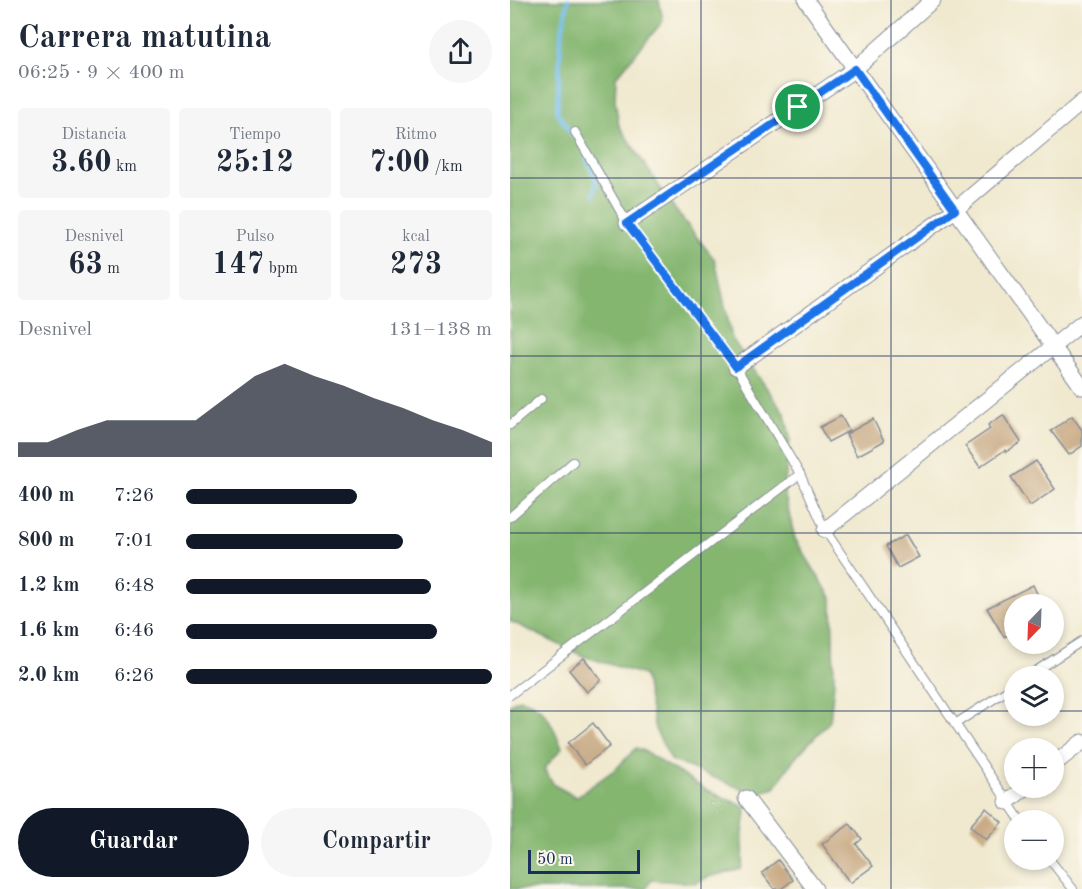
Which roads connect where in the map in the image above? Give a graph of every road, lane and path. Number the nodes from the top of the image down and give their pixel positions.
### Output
1 (806, 0) edge
2 (933, 0) edge
3 (855, 69) junction
4 (1082, 102) edge
5 (575, 132) dead end
6 (955, 210) junction
7 (627, 223) junction
8 (1082, 323) edge
9 (1053, 347) junction
10 (736, 367) junction
11 (1082, 387) edge
12 (541, 399) dead end
13 (510, 425) edge
14 (573, 462) dead end
15 (800, 474) junction
16 (510, 517) edge
17 (825, 530) junction
18 (1082, 641) edge
19 (1043, 666) edge
20 (1004, 692) edge
21 (510, 695) edge
22 (955, 724) junction
23 (1082, 742) edge
24 (1064, 756) edge
25 (746, 798) dead end
26 (1012, 798) edge
27 (1007, 802) junction
28 (1013, 810) edge
29 (1058, 870) edge
30 (815, 889) edge
31 (1074, 889) edge

1 - 3 street
2 - 3 street
3 - 6 street
3 - 7 street
4 - 6 street
5 - 7 lane
6 - 9 street
6 - 10 street
7 - 10 lane
8 - 9 street
9 - 11 street
9 - 17 street
10 - 15 lane
12 - 13 lane
14 - 16 lane
15 - 17 lane
15 - 21 lane
17 - 22 lane
18 - 19 lane
20 - 22 lane
22 - 27 lane
23 - 24 street
25 - 30 street
26 - 27 street
27 - 28 lane
29 - 31 lane

